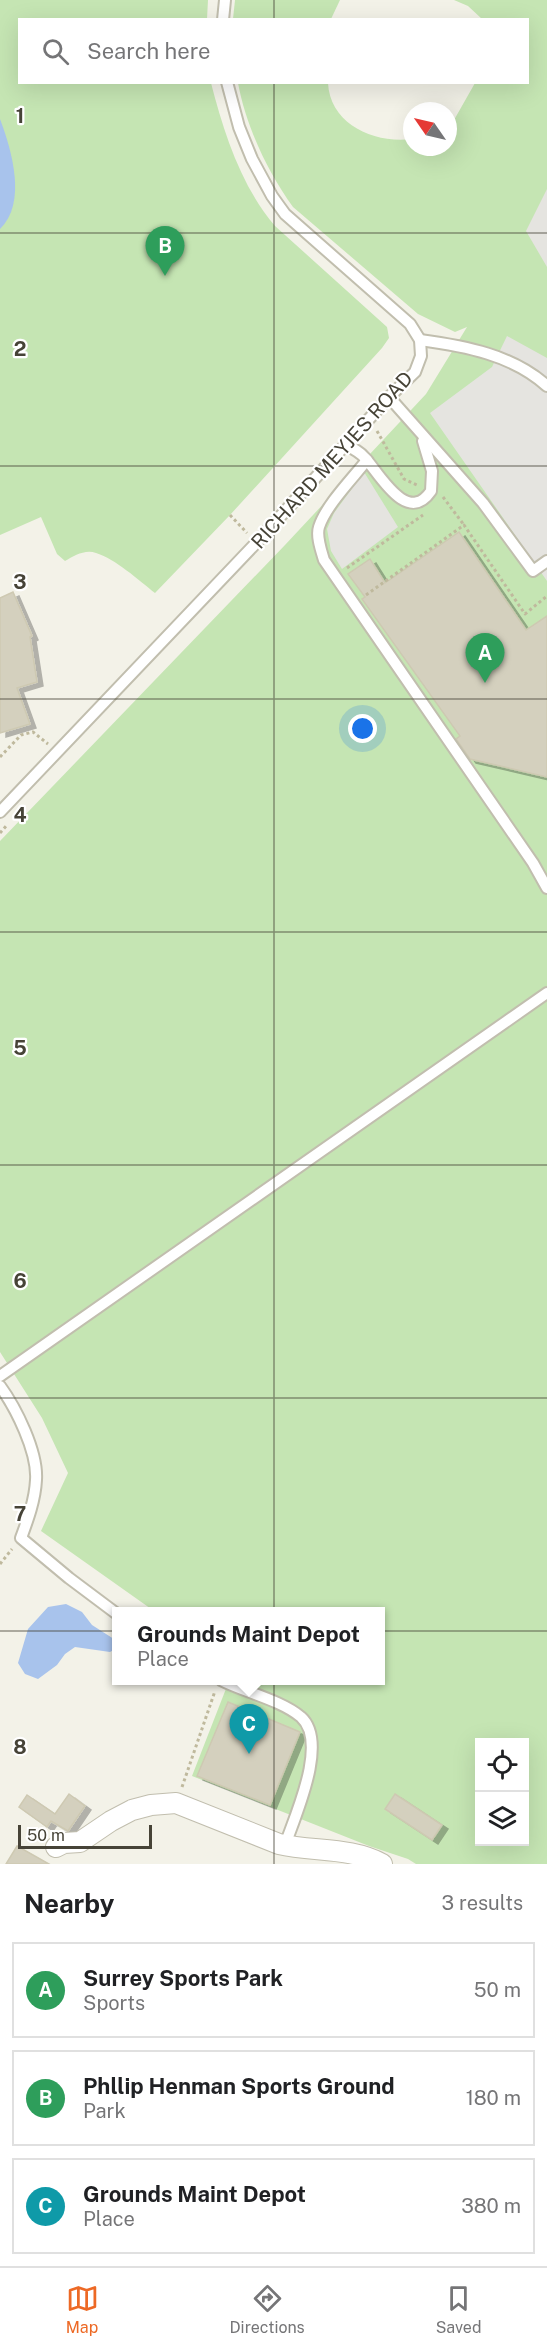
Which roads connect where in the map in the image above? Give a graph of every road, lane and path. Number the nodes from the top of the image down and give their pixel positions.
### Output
1 (225, 0) edge
2 (223, 18) edge
3 (228, 84) edge
4 (420, 340) junction
5 (547, 386) edge
6 (389, 397) junction
7 (414, 426) junction
8 (377, 431) dead end
9 (346, 445) junction
10 (367, 460) junction
11 (417, 485) dead end
12 (436, 506) dead end
13 (426, 513) dead end
14 (230, 515) dead end
15 (464, 525) junction
16 (250, 535) dead end
17 (547, 561) edge
18 (338, 575) dead end
19 (547, 596) edge
20 (357, 601) dead end
21 (52, 747) dead end
22 (0, 757) edge
23 (0, 812) edge
24 (547, 888) edge
25 (547, 993) edge
26 (0, 1376) edge
27 (0, 1386) edge
28 (21, 1538) junction
29 (0, 1564) edge
30 (112, 1610) edge
31 (217, 1685) edge
32 (231, 1685) edge
33 (177, 1803) junction
34 (56, 1847) dead end
35 (290, 1852) edge
36 (382, 1864) edge

1 - 2 lane
3 - 4 lane
4 - 5 lane
4 - 6 lane, RICHARD MEYJES ROAD
6 - 7 lane
6 - 9 lane, RICHARD MEYJES ROAD
7 - 10 lane
7 - 17 lane
8 - 11 path
9 - 10 lane
9 - 23 lane, RICHARD MEYJES ROAD
10 - 24 lane
12 - 15 path
13 - 18 path
14 - 16 path
15 - 19 path
15 - 20 path
21 - 22 path
25 - 26 lane
27 - 28 lane
28 - 29 path
28 - 30 lane
31 - 33 path
32 - 35 lane
33 - 34 street
33 - 35 street
35 - 36 street

